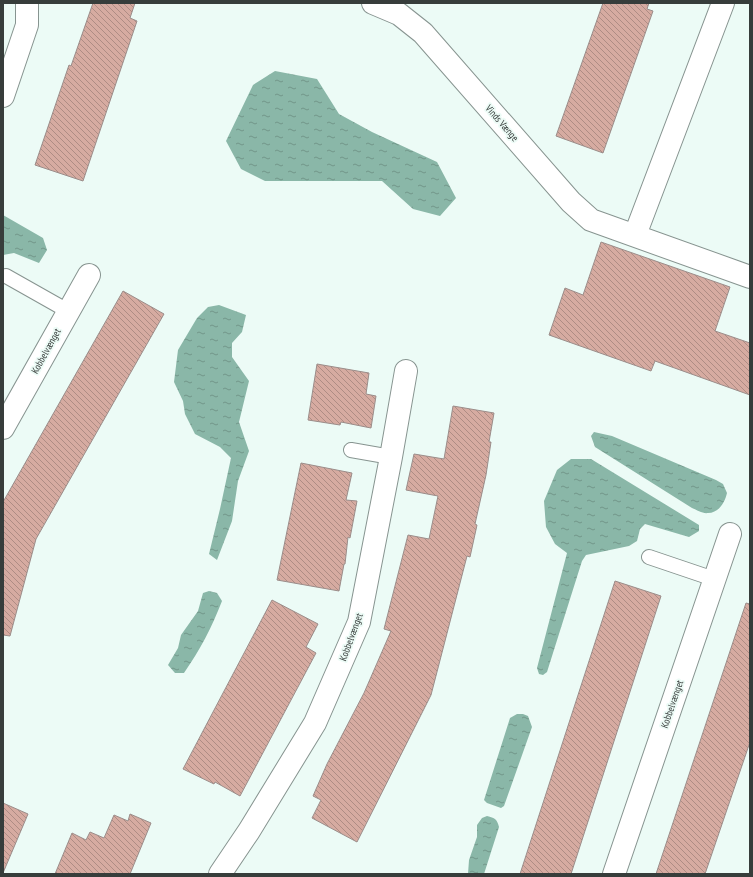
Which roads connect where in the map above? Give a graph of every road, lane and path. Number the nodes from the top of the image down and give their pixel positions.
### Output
1 (27, 3) edge
2 (373, 3) edge
3 (722, 3) edge
4 (3, 96) edge
5 (635, 235) junction
6 (89, 275) dead end
7 (6, 276) dead end
8 (750, 277) edge
9 (68, 311) junction
10 (406, 371) dead end
11 (3, 428) edge
12 (350, 450) dead end
13 (391, 457) junction
14 (730, 534) dead end
15 (649, 557) dead end
16 (714, 580) junction
17 (220, 874) edge
18 (614, 874) edge

1 - 4 street
2 - 5 street, Vinds Vænge
3 - 5 street
5 - 8 street, Vinds Vænge
6 - 9 street, Kobbelvænget
7 - 9 lane
9 - 11 street, Kobbelvænget
10 - 13 street, Kobbelvænget
12 - 13 lane
13 - 17 street, Kobbelvænget
14 - 16 street, Kobbelvænget
15 - 16 lane
16 - 18 street, Kobbelvænget

